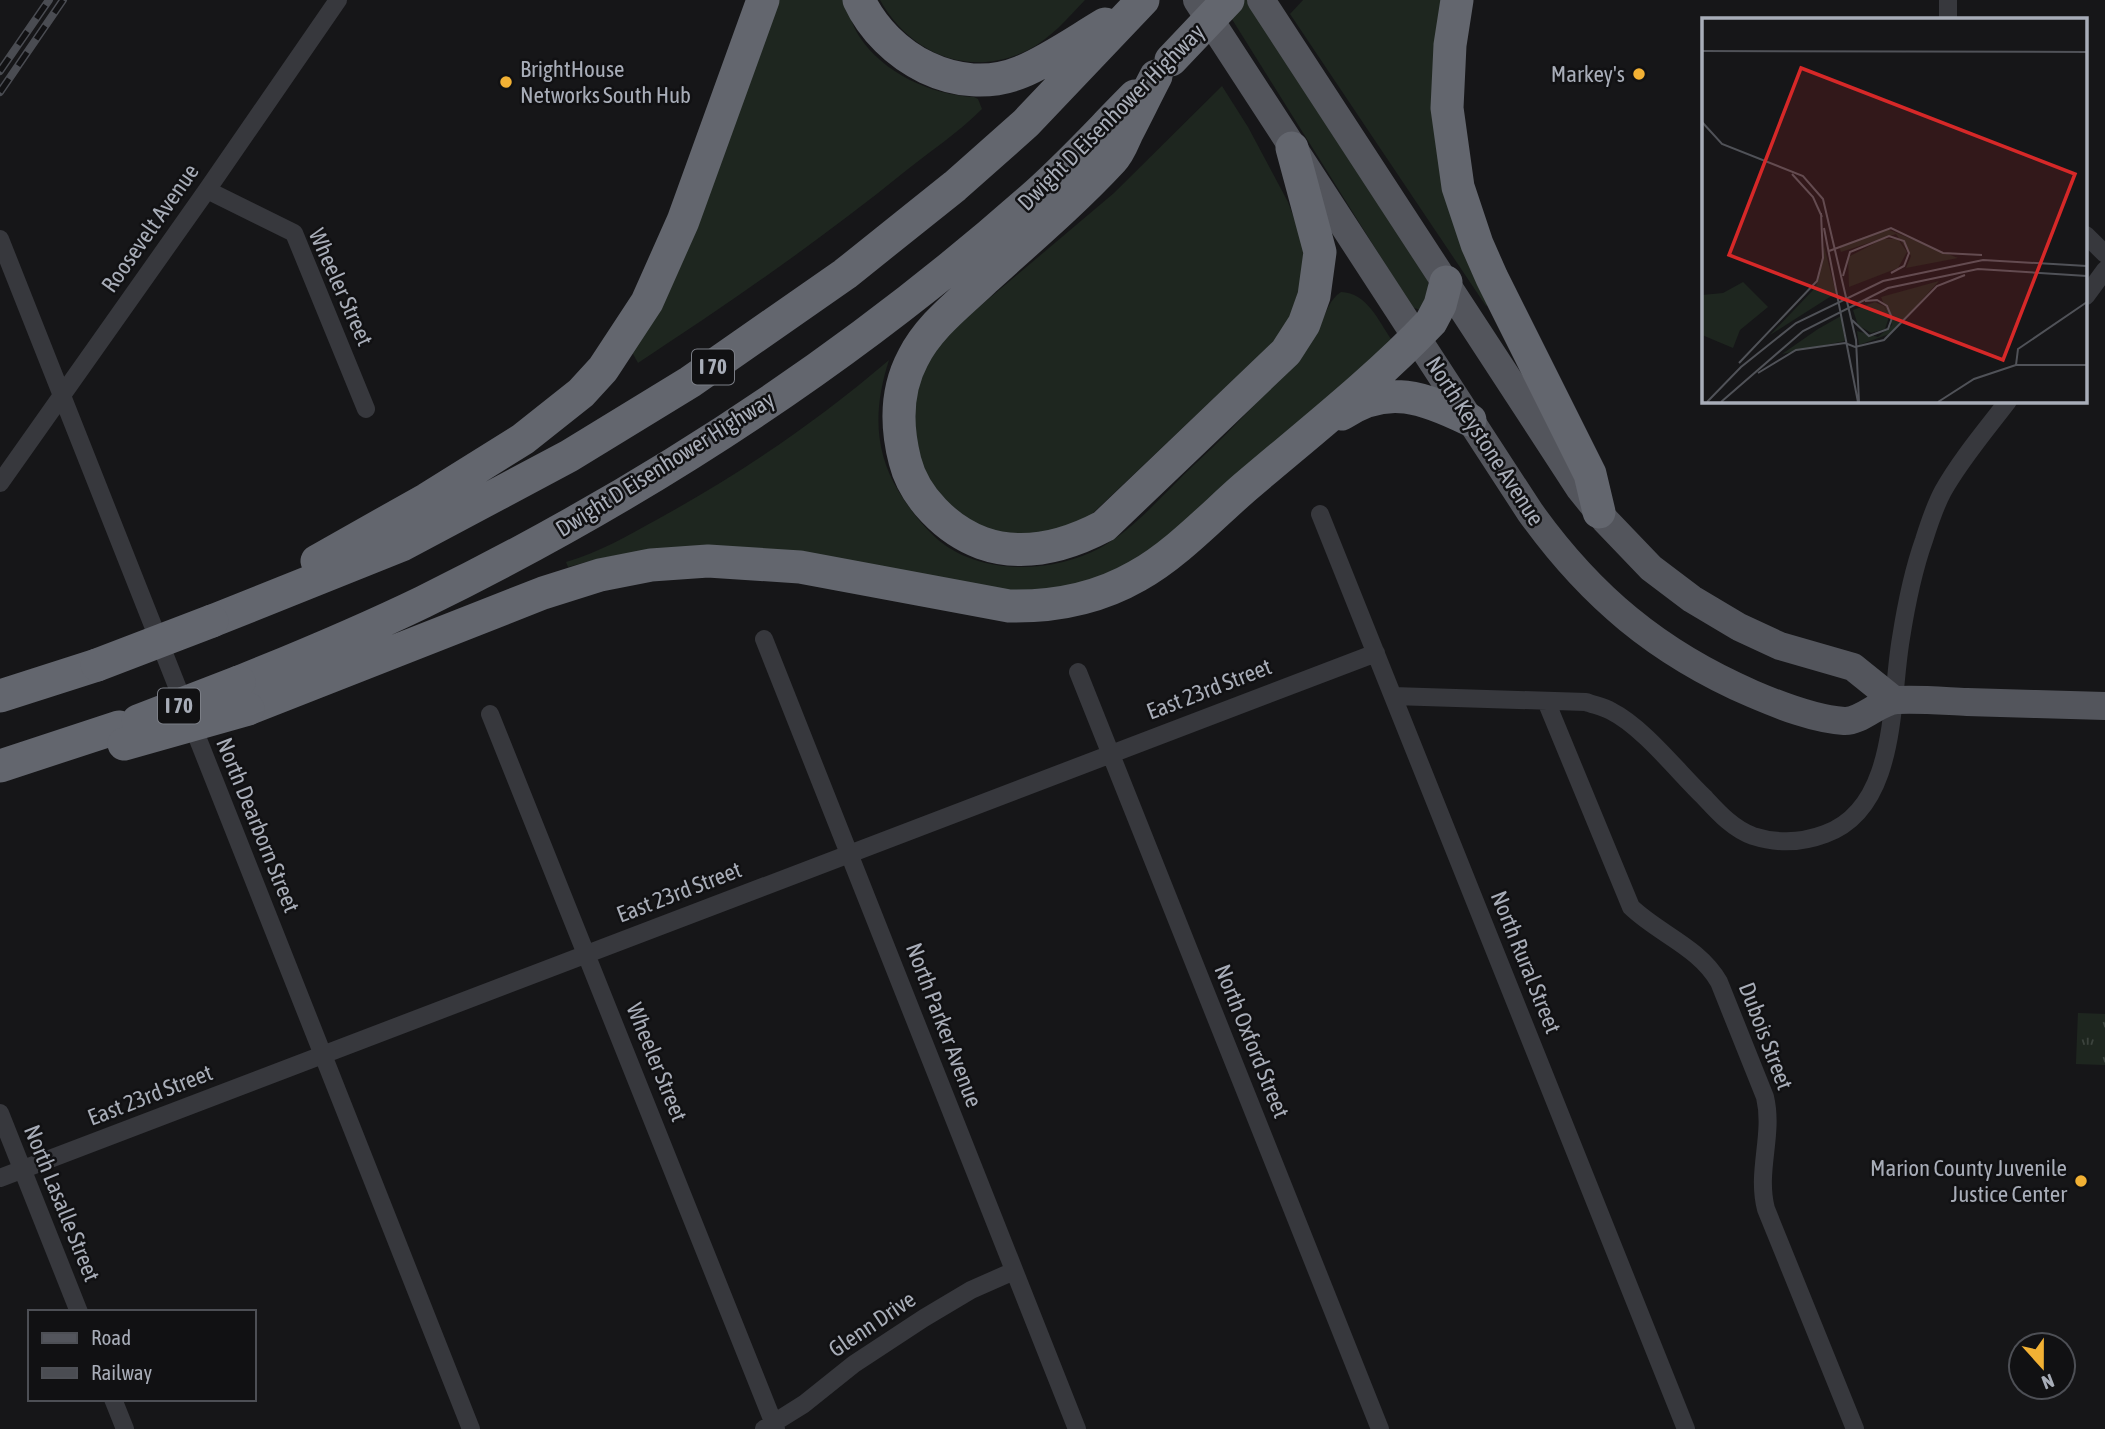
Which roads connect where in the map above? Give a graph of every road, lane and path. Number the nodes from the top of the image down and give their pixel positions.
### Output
1 (338, 0) edge
2 (763, 0) edge
3 (859, 0) edge
4 (1197, 0) edge
5 (1228, 0) edge
6 (1261, 0) edge
7 (1457, 0) edge
8 (1948, 0) edge
9 (1142, 1) edge
10 (1948, 18) edge
11 (1163, 68) junction
12 (1292, 148) junction
13 (208, 190) junction
14 (2088, 237) edge
15 (0, 239) edge
16 (2105, 254) edge
17 (2105, 270) edge
18 (1446, 282) junction
19 (2088, 293) edge
20 (1417, 337) junction
21 (61, 395) junction
22 (2007, 402) edge
23 (366, 409) dead end
24 (1470, 420) junction
25 (1309, 432) junction
26 (0, 483) edge
27 (1599, 512) junction
28 (1320, 514) dead end
29 (212, 621) junction
30 (764, 639) dead end
31 (1376, 653) junction
32 (1078, 672) dead end
33 (0, 696) edge
34 (244, 696) junction
35 (1394, 696) junction
36 (1894, 700) junction
37 (1546, 701) junction
38 (2105, 706) edge
39 (490, 714) dead end
40 (1110, 753) junction
41 (0, 766) edge
42 (850, 853) junction
43 (587, 954) junction
44 (322, 1054) junction
45 (0, 1113) edge
46 (22, 1170) junction
47 (0, 1178) edge
48 (1014, 1271) junction
49 (78, 1310) edge
50 (114, 1401) edge
51 (771, 1427) edge
52 (125, 1429) edge
53 (471, 1429) edge
54 (1077, 1429) edge
55 (1380, 1429) edge
56 (1686, 1429) edge
57 (1855, 1429) edge

1 - 13 street, Roosevelt Avenue
2 - 29 highway
3 - 9 highway
4 - 12 main road, North Keystone Avenue
5 - 11 highway, Dwight D Eisenhower Highway / I 70, bridge
6 - 18 main road
7 - 27 highway
8 - 10 street
9 - 29 highway, I 70
11 - 12 highway
11 - 34 highway, Dwight D Eisenhower Highway / I 70
12 - 20 main road, North Keystone Avenue
13 - 21 street, Roosevelt Avenue
13 - 23 street, Wheeler Street
14 - 16 street
15 - 21 street, North Dearborn Street
17 - 19 street
18 - 20 highway
18 - 27 main road
20 - 24 main road, North Keystone Avenue
20 - 25 highway
21 - 26 street, Roosevelt Avenue
21 - 44 street, North Dearborn Street
22 - 36 street
24 - 25 highway
24 - 36 main road, North Keystone Avenue
25 - 34 highway
27 - 36 main road
28 - 31 street, North Rural Street
29 - 33 highway, I 70, bridge
30 - 42 street, North Parker Avenue
31 - 35 street, North Rural Street
31 - 40 street, East 23rd Street
32 - 40 street, North Oxford Street
34 - 41 highway, Dwight D Eisenhower Highway / I 70, bridge
35 - 37 street
35 - 56 street, North Rural Street
36 - 37 street
36 - 38 main road, North Keystone Avenue
37 - 57 street, Dubois Street
39 - 43 street, Wheeler Street
40 - 42 street, East 23rd Street
40 - 55 street, North Oxford Street
42 - 43 street, East 23rd Street
42 - 48 street, North Parker Avenue
43 - 44 street, East 23rd Street
43 - 51 street, Wheeler Street
44 - 46 street, East 23rd Street
44 - 53 street, North Dearborn Street
45 - 46 street, North Lasalle Street
46 - 47 street, East 23rd Street
46 - 49 street, North Lasalle Street
48 - 51 street, Glenn Drive
48 - 54 street, North Parker Avenue
50 - 52 street

